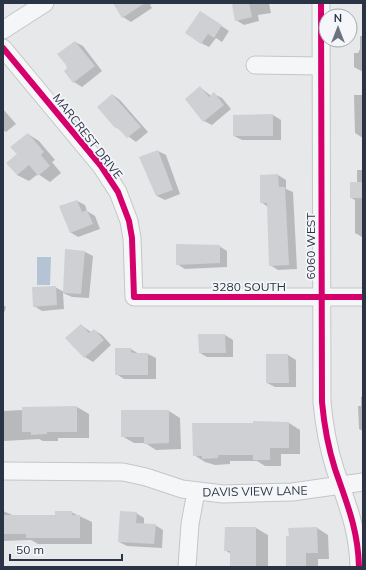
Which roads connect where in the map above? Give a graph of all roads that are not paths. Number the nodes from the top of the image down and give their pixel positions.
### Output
1 (45, 3) edge
2 (321, 3) edge
3 (3, 30) edge
4 (3, 48) edge
5 (254, 65) dead end
6 (321, 66) junction
7 (134, 297) joint
8 (322, 297) junction
9 (363, 297) edge
10 (3, 471) edge
11 (363, 482) edge
12 (341, 486) junction
13 (196, 492) junction
14 (187, 567) edge
15 (359, 567) edge

1 - 3 street
2 - 6 street, 6060 WEST
4 - 7 street, MARCREST DRIVE
5 - 6 street
6 - 8 street, 6060 WEST
7 - 8 street, 3280 SOUTH
8 - 9 street, 3280 SOUTH
8 - 12 street, 6060 WEST
10 - 13 street, DAVIS VIEW LANE
11 - 12 street, DAVIS VIEW LANE
12 - 13 street, DAVIS VIEW LANE
12 - 15 street, 6060 WEST
13 - 14 street

